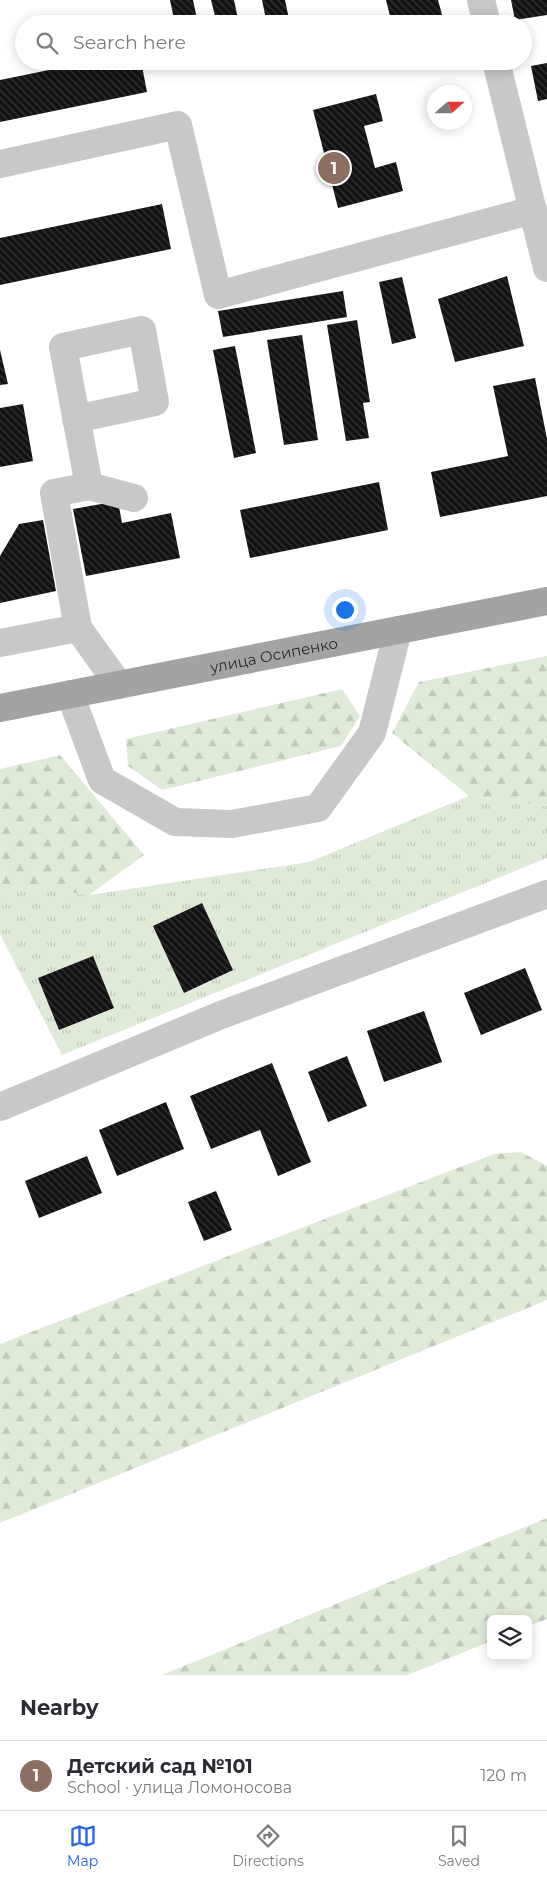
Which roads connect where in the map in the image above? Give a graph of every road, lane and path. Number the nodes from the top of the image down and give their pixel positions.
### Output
1 (481, 0) edge
2 (485, 15) edge
3 (498, 70) edge
4 (0, 164) edge
5 (533, 210) junction
6 (545, 253) edge
7 (76, 419) dead end
8 (90, 486) junction
9 (134, 498) dead end
10 (547, 601) edge
11 (78, 628) junction
12 (398, 630) junction
13 (0, 643) edge
14 (120, 685) junction
15 (70, 694) junction
16 (0, 708) edge
17 (547, 894) edge
18 (0, 1107) edge

1 - 2 street
3 - 5 street
4 - 5 street
5 - 6 street
7 - 8 street
8 - 9 street
8 - 11 street
10 - 12 main road, улица Осипенко
11 - 13 street
11 - 14 street
12 - 14 main road, улица Осипенко
12 - 15 street
14 - 15 main road, улица Осипенко
15 - 16 main road, улица Осипенко
17 - 18 street

